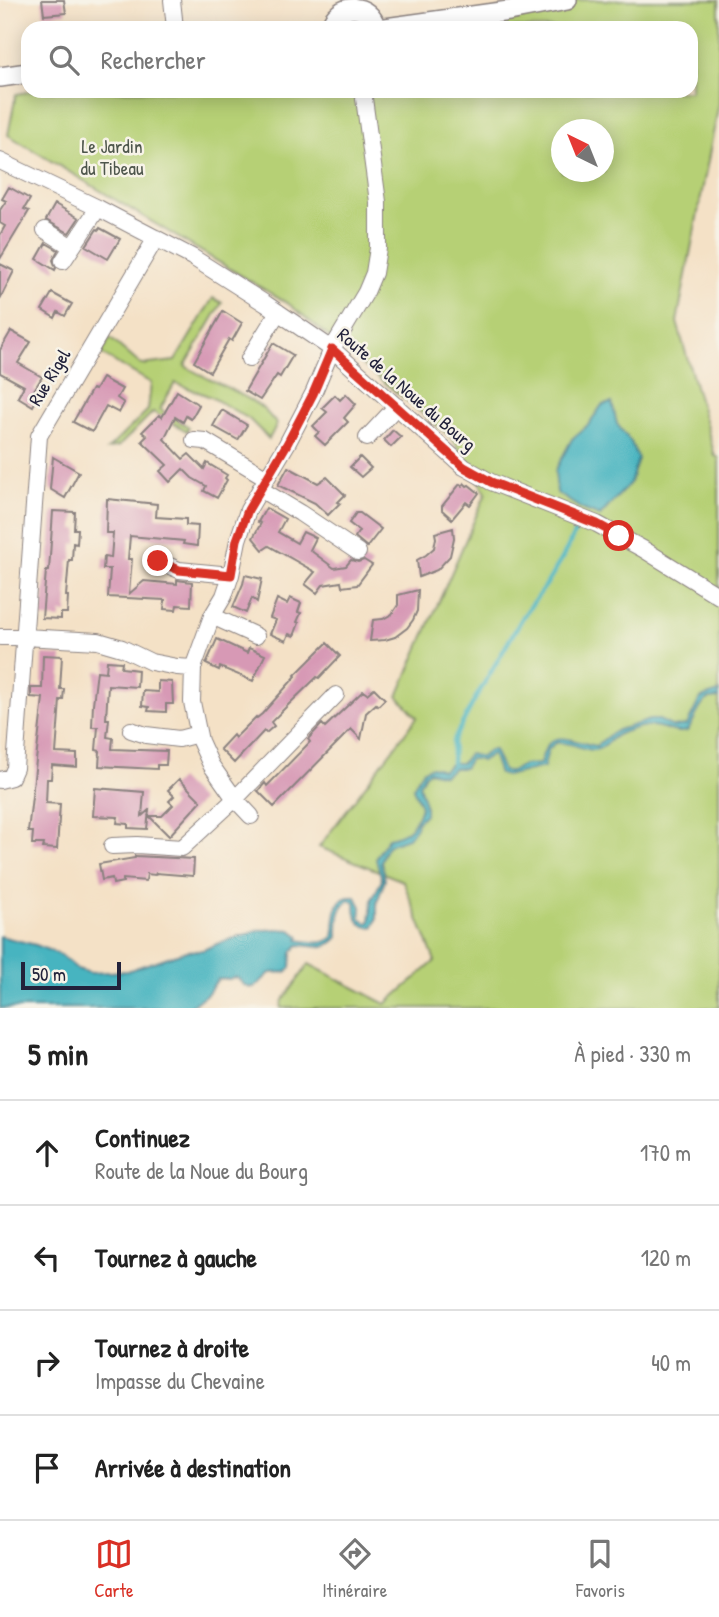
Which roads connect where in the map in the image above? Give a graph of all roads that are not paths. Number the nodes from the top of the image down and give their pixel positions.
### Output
1 (172, 0) edge
2 (567, 0) edge
3 (349, 4) edge
4 (174, 21) edge
5 (333, 21) edge
6 (372, 21) edge
7 (436, 21) edge
8 (21, 74) edge
9 (0, 77) edge
10 (364, 98) edge
11 (0, 161) edge
12 (98, 208) junction
13 (45, 230) dead end
14 (156, 238) junction
15 (278, 312) junction
16 (332, 349) junction
17 (249, 359) dead end
18 (397, 407) junction
19 (367, 438) dead end
20 (194, 440) dead end
21 (263, 483) junction
22 (358, 552) dead end
23 (158, 561) dead end
24 (231, 575) junction
25 (719, 596) edge
26 (212, 616) junction
27 (256, 636) dead end
28 (0, 637) edge
29 (24, 637) junction
30 (192, 668) junction
31 (336, 695) dead end
32 (131, 730) dead end
33 (198, 734) junction
34 (0, 780) edge
35 (235, 799) junction
36 (251, 816) dead end
37 (112, 845) dead end

1 - 4 street
2 - 7 street
3 - 5 street
3 - 6 street
8 - 9 street
10 - 16 street
11 - 12 street, Route de la Noue du Bourg
12 - 13 street
12 - 14 street, Route de la Noue du Bourg
14 - 15 street, Route de la Noue du Bourg
14 - 29 street, Rue Rigel
15 - 16 street, Route de la Noue du Bourg
15 - 17 street
16 - 18 street, Route de la Noue du Bourg
16 - 21 street
18 - 19 street
18 - 25 street, Route de la Noue du Bourg
20 - 21 street
21 - 22 street
21 - 24 street
23 - 24 street
24 - 26 street
26 - 27 street
26 - 30 street
28 - 29 street
29 - 30 street
29 - 34 street, Rue Rigel
30 - 33 street
31 - 35 street
32 - 33 street
33 - 35 street
35 - 36 street
35 - 37 street

